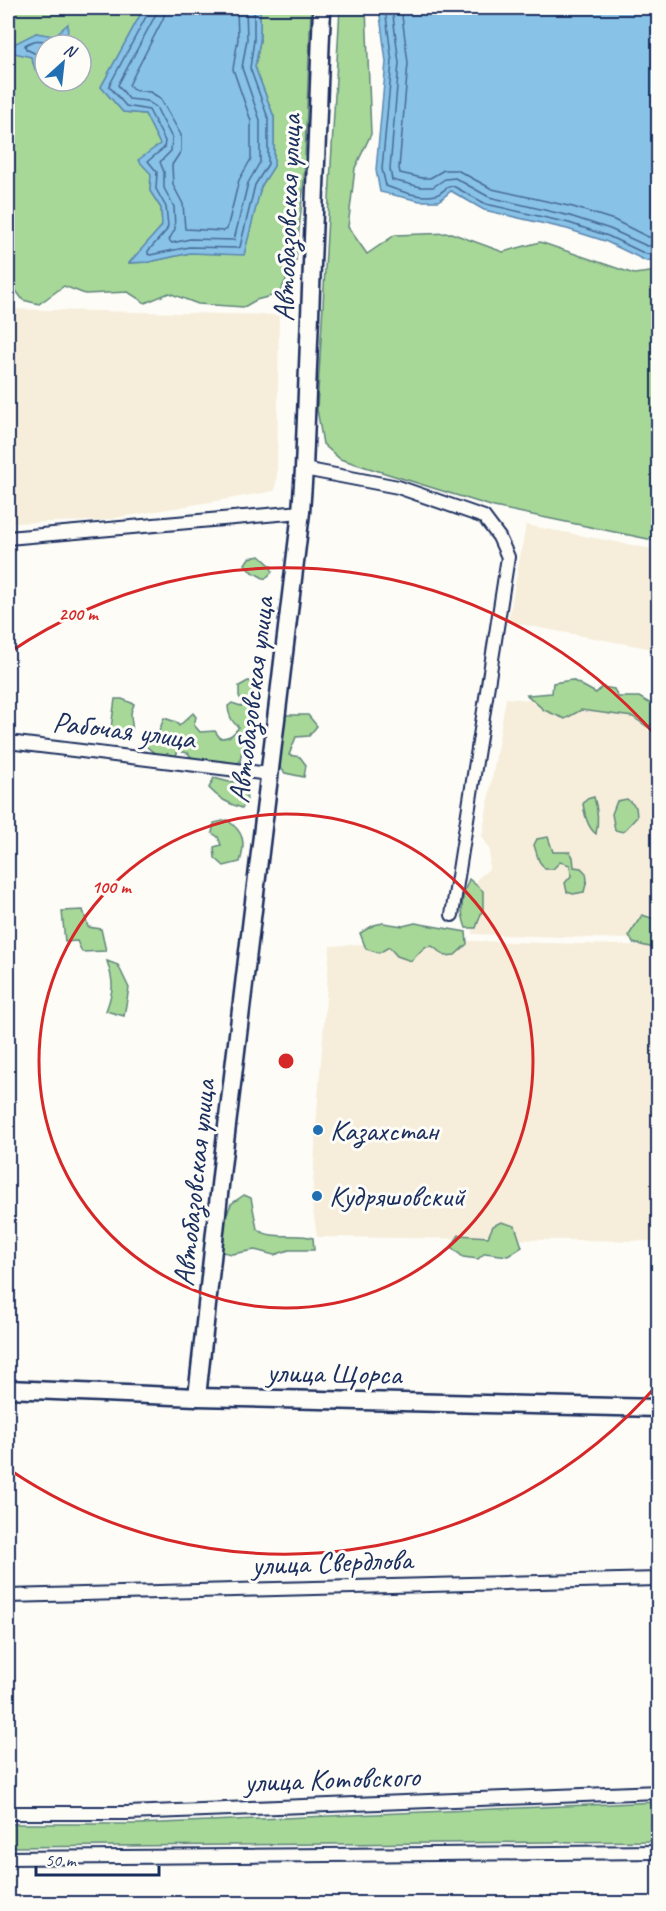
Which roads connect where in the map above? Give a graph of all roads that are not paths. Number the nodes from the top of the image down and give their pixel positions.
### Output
1 (322, 8) edge
2 (304, 469) junction
3 (301, 513) junction
4 (8, 538) edge
5 (8, 742) edge
6 (269, 774) junction
7 (452, 915) dead end
8 (8, 1389) edge
9 (197, 1397) junction
10 (658, 1408) edge
11 (658, 1579) edge
12 (8, 1596) edge
13 (658, 1792) edge
14 (8, 1814) edge
15 (658, 1852) edge
16 (8, 1858) edge

1 - 2 street, Автобазовская улица
2 - 3 street, Автобазовская улица
2 - 7 street
3 - 4 street
3 - 6 street, Автобазовская улица
5 - 6 street, Рабочая улица
6 - 9 street, Автобазовская улица
8 - 9 street, улица Щорса
9 - 10 street, улица Щорса
11 - 12 street, улица Свердлова
13 - 14 street, улица Котовского
15 - 16 street

